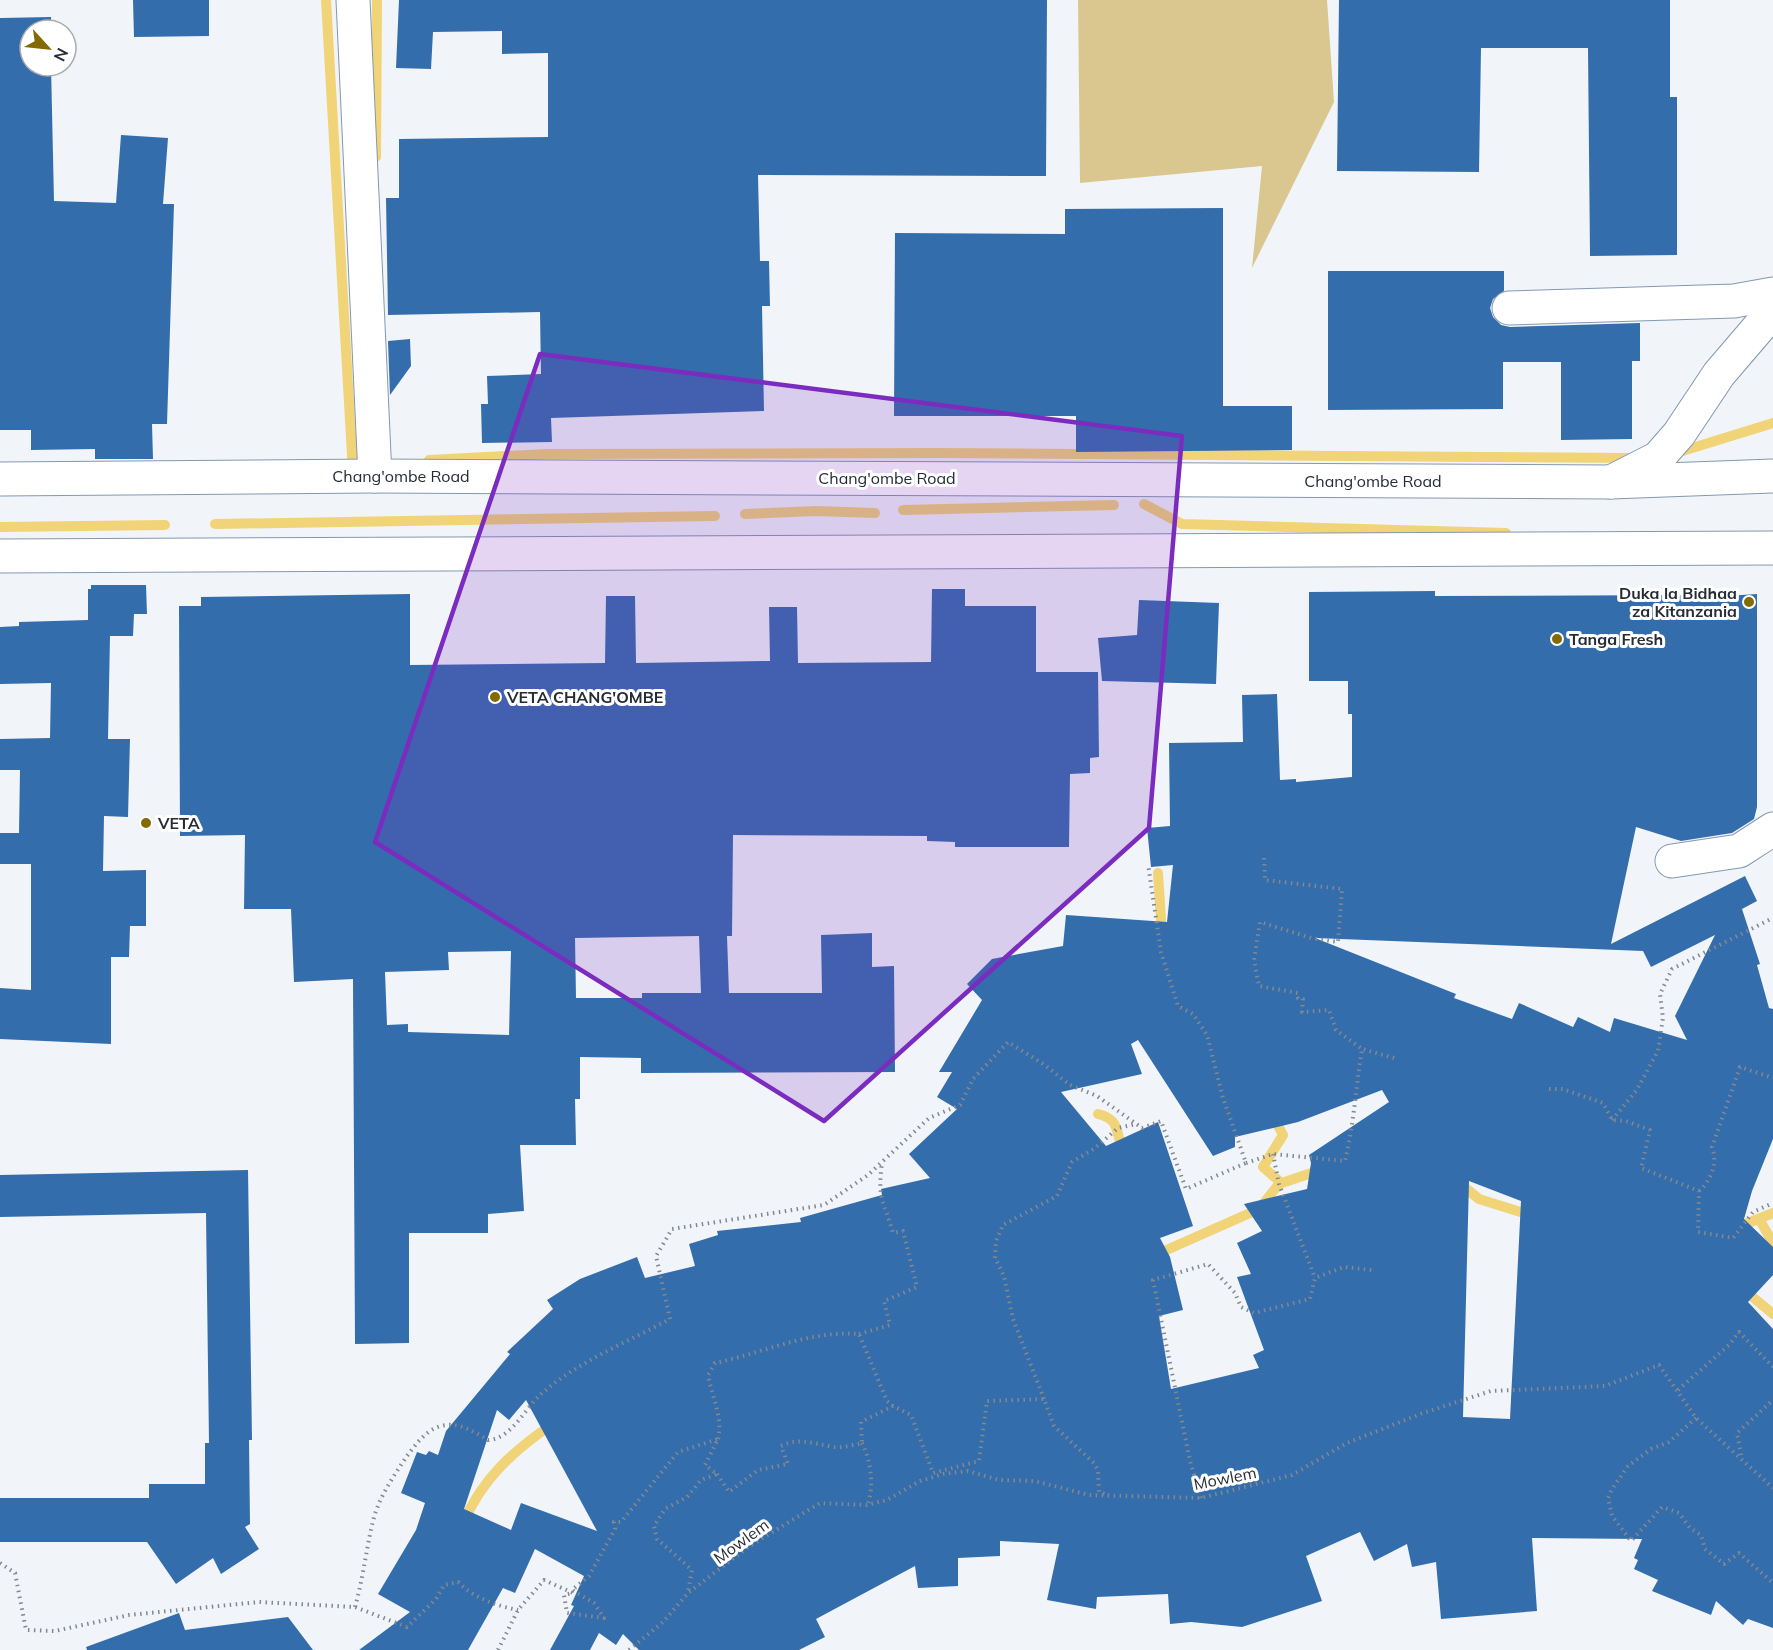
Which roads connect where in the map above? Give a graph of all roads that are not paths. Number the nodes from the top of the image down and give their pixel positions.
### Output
1 (353, 0) edge
2 (1773, 294) edge
3 (1509, 308) dead end
4 (1773, 311) edge
5 (375, 476) junction
6 (1773, 476) edge
7 (0, 479) edge
8 (1611, 482) junction
9 (1773, 548) edge
10 (0, 556) edge
11 (1773, 829) edge
12 (1672, 861) dead end

1 - 5 main road
2 - 3 main road
4 - 8 main road
5 - 7 main road, Chang'ombe Road
5 - 8 main road, Chang'ombe Road
6 - 8 main road, Chang'ombe Road
9 - 10 main road
11 - 12 main road

